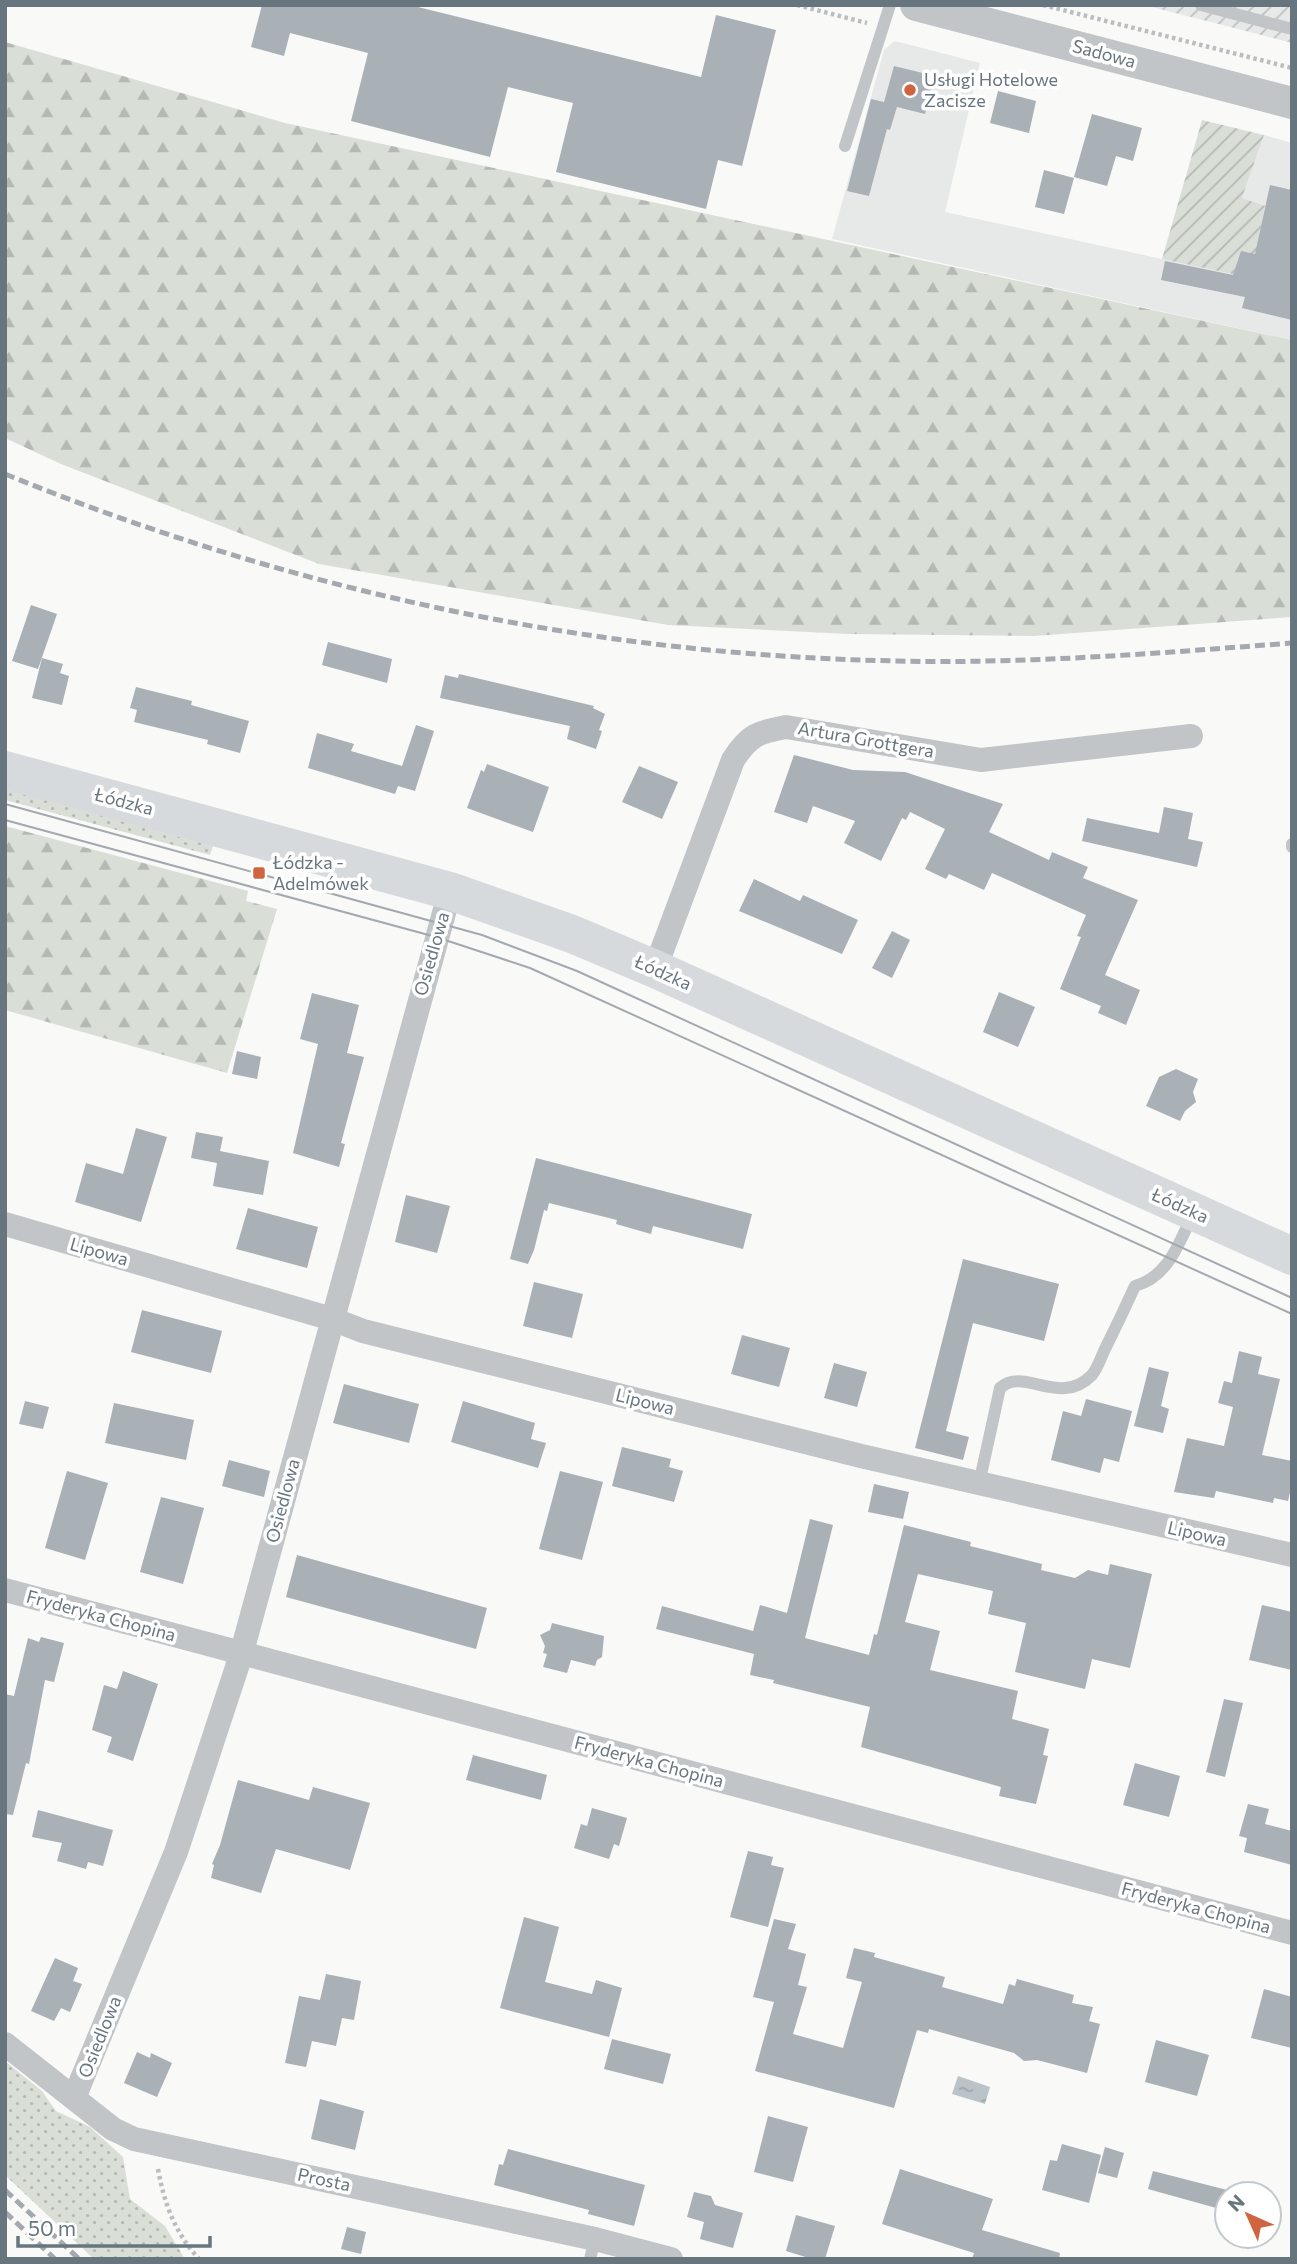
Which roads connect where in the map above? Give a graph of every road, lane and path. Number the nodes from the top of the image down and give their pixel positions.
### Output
1 (890, 5) edge
2 (916, 5) edge
3 (1043, 5) edge
4 (1201, 5) edge
5 (1292, 29) edge
6 (1292, 68) edge
7 (1292, 103) edge
8 (845, 146) dead end
9 (1191, 736) dead end
10 (5, 770) edge
11 (450, 891) junction
12 (655, 969) junction
13 (1193, 1212) junction
14 (5, 1224) edge
15 (1292, 1256) edge
16 (332, 1319) junction
17 (979, 1485) junction
18 (1292, 1555) edge
19 (5, 1590) edge
20 (242, 1654) junction
21 (1292, 1933) edge
22 (5, 2044) edge
23 (75, 2098) junction
24 (157, 2144) junction
25 (592, 2249) edge
26 (199, 2259) edge
27 (671, 2259) edge

1 - 8 lane
2 - 7 street, Sadowa
3 - 6 path
4 - 5 lane
9 - 12 street, Artura Grottgera
10 - 11 main road, Łódzka
11 - 12 main road, Łódzka
11 - 16 street, Osiedlowa
12 - 13 main road, Łódzka
13 - 15 main road, Łódzka
13 - 17 lane
14 - 16 street, Lipowa
16 - 17 street, Lipowa
16 - 20 street, Osiedlowa
17 - 18 street, Lipowa
19 - 20 street, Fryderyka Chopina
20 - 21 street, Fryderyka Chopina
20 - 23 street, Osiedlowa
22 - 23 street, Prosta
23 - 24 street, Prosta
24 - 25 street, Prosta
24 - 26 path
25 - 27 street, Prosta

